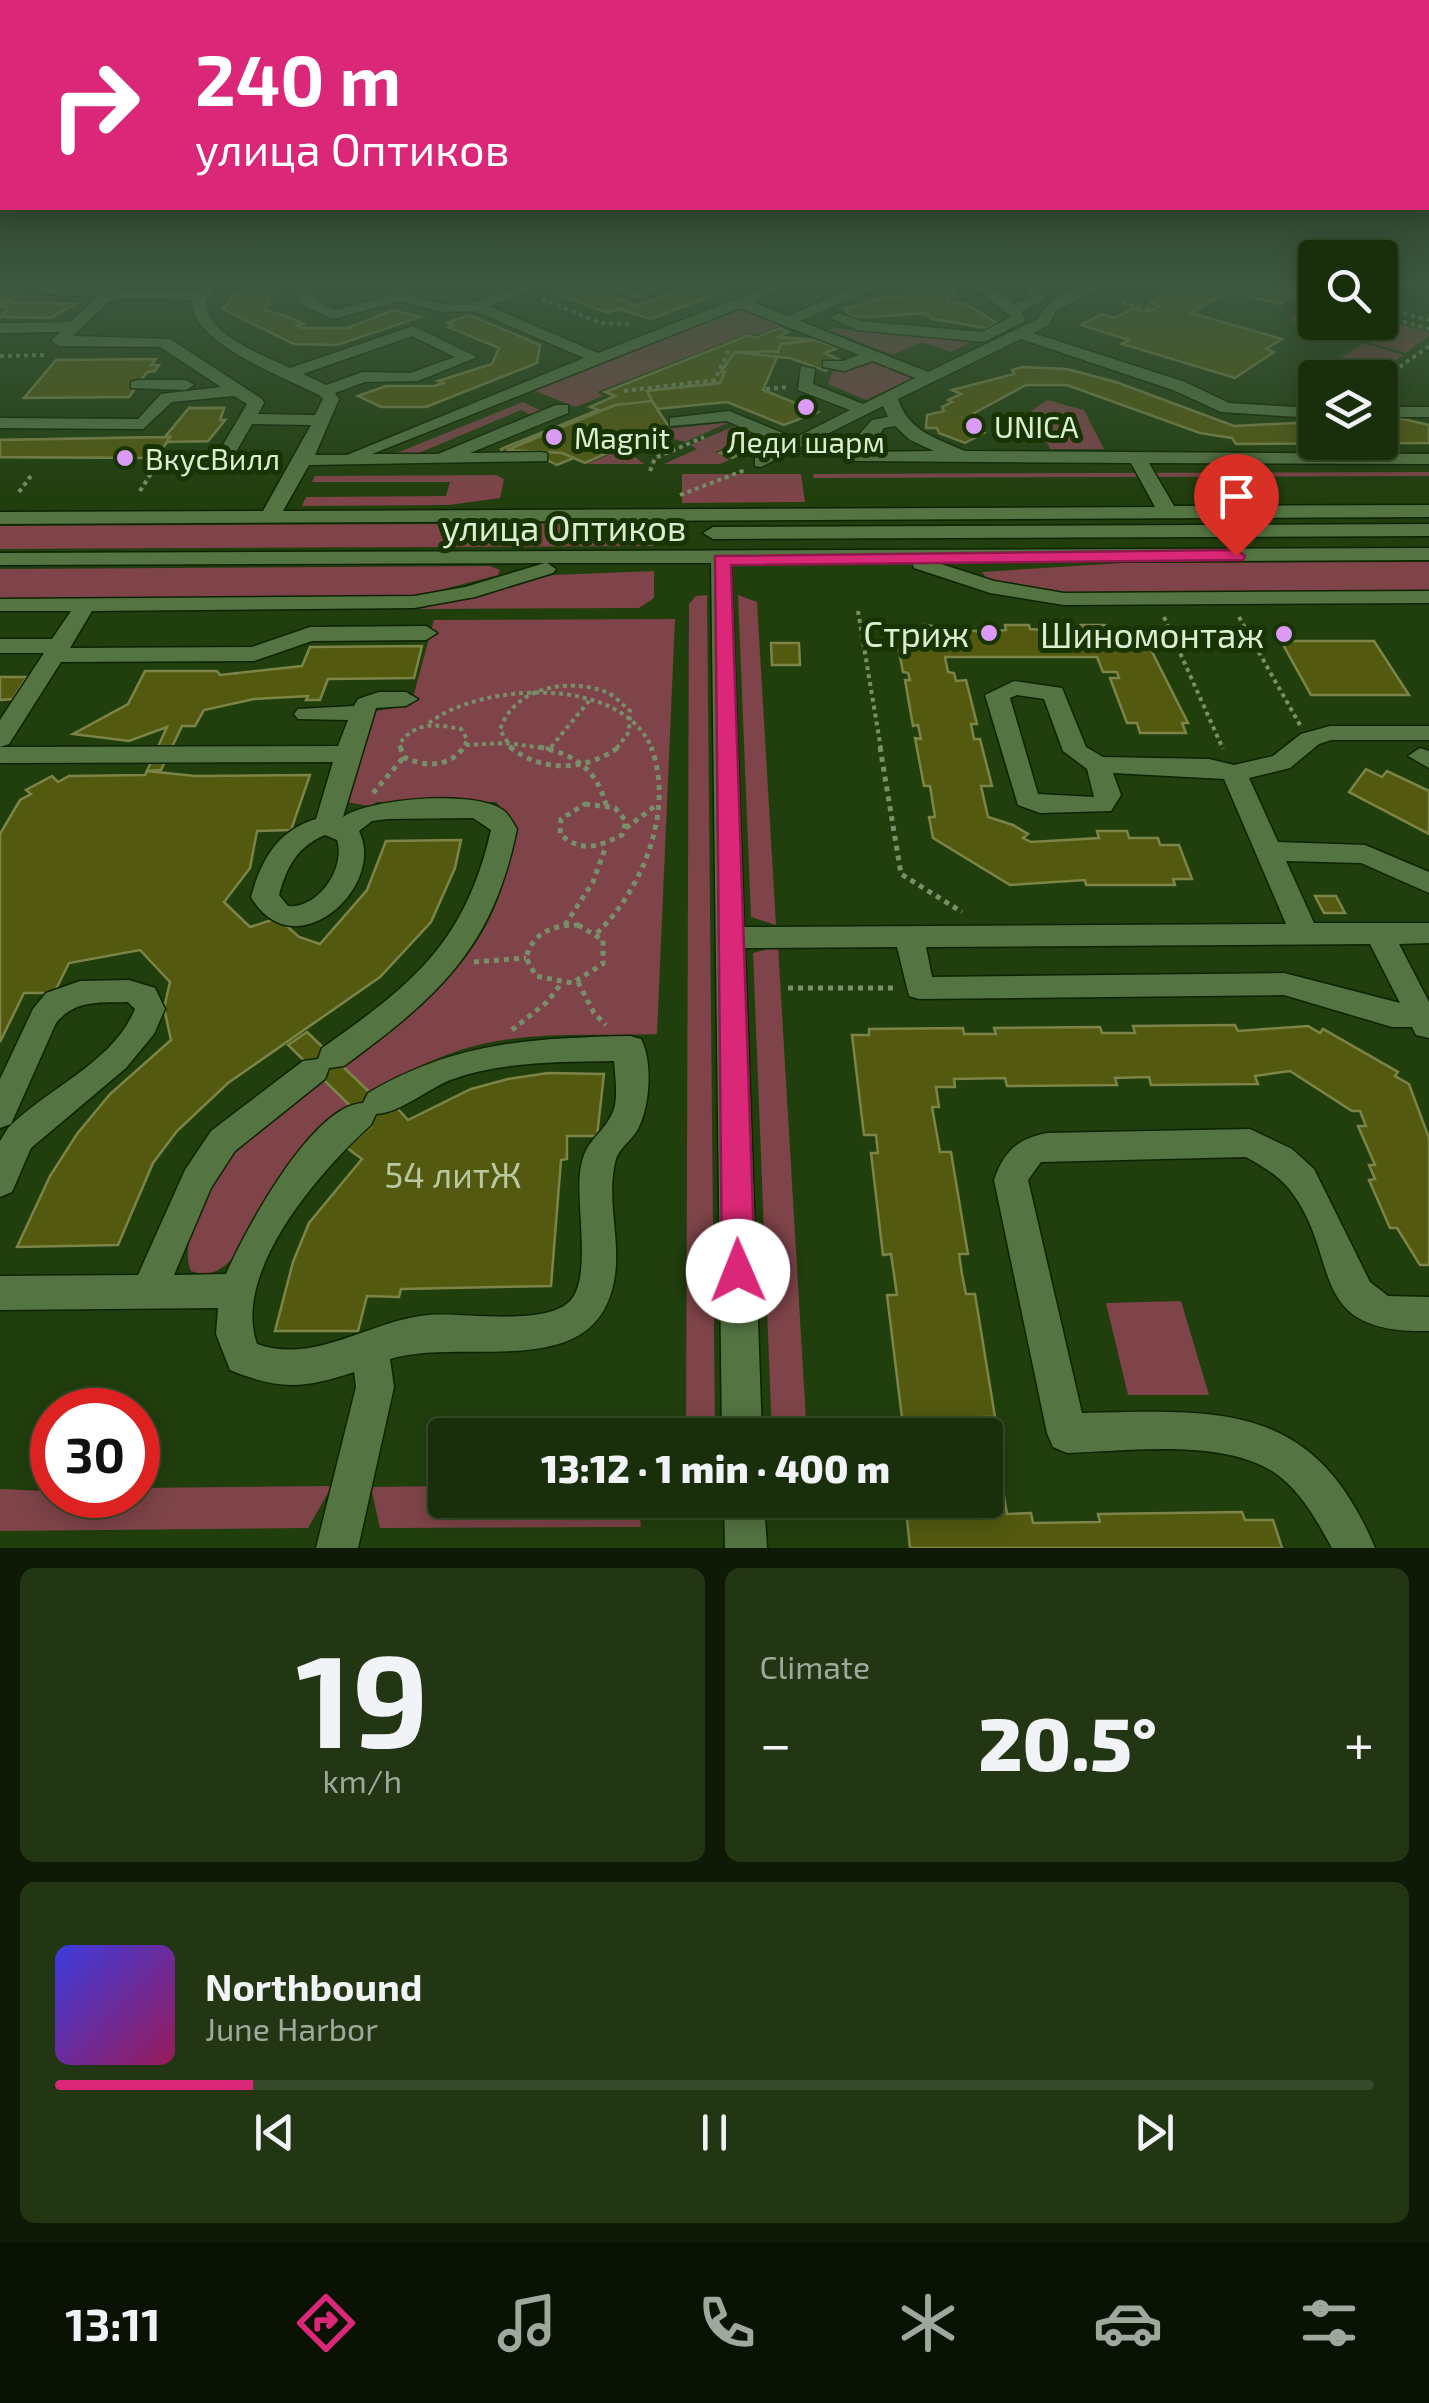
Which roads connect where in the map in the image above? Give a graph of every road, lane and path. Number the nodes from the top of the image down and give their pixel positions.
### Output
1 (183, 354) edge
2 (257, 354) edge
3 (345, 354) edge
4 (463, 354) edge
5 (588, 354) edge
6 (607, 354) edge
7 (727, 354) edge
8 (868, 354) edge
9 (976, 354) edge
10 (1082, 354) edge
11 (872, 356) junction
12 (597, 358) junction
13 (829, 364) dead end
14 (807, 369) dead end
15 (291, 373) junction
16 (926, 377) junction
17 (137, 385) dead end
18 (227, 387) junction
19 (520, 389) junction
20 (325, 390) junction
21 (624, 391) dead end
22 (890, 397) junction
23 (864, 410) junction
24 (1298, 412) edge
25 (1398, 412) edge
26 (1429, 412) edge
27 (246, 419) junction
28 (322, 420) junction
29 (740, 421) junction
30 (896, 421) junction
31 (676, 422) dead end
32 (0, 423) edge
33 (796, 444) junction
34 (962, 456) junction
35 (541, 457) dead end
36 (1429, 459) edge
37 (196, 460) dead end
38 (304, 460) junction
39 (351, 460) junction
40 (441, 460) junction
41 (1139, 460) junction
42 (761, 462) joint
43 (650, 471) dead end
44 (152, 472) dead end
45 (34, 473) dead end
46 (140, 491) dead end
47 (19, 492) dead end
48 (674, 497) dead end
49 (1429, 510) edge
50 (1168, 512) junction
51 (270, 517) junction
52 (0, 518) edge
53 (1329, 530) junction
54 (1429, 530) edge
55 (718, 546) junction
56 (1429, 554) edge
57 (1347, 555) junction
58 (902, 558) junction
59 (0, 559) edge
60 (570, 560) junction
61 (1429, 597) edge
62 (86, 604) junction
63 (0, 605) edge
64 (1161, 610) dead end
65 (1235, 610) dead end
66 (858, 611) dead end
67 (426, 633) dead end
68 (0, 646) edge
69 (56, 651) junction
70 (534, 692) junction
71 (406, 699) dead end
72 (588, 701) junction
73 (360, 713) junction
74 (306, 714) dead end
75 (633, 723) junction
76 (429, 724) junction
77 (2, 730) edge
78 (1310, 739) junction
79 (503, 740) junction
80 (1268, 740) dead end
81 (466, 745) junction
82 (550, 747) junction
83 (1426, 749) edge
84 (347, 754) junction
85 (0, 755) edge
86 (404, 758) junction
87 (1281, 762) junction
88 (580, 764) junction
89 (1098, 766) junction
90 (1234, 773) junction
91 (606, 805) junction
92 (656, 805) junction
93 (346, 822) junction
94 (626, 828) junction
95 (606, 846) junction
96 (1268, 851) junction
97 (1429, 883) edge
98 (965, 914) dead end
99 (565, 924) junction
100 (598, 933) junction
101 (1379, 933) junction
102 (1429, 933) edge
103 (1304, 934) junction
104 (910, 937) junction
105 (731, 938) junction
106 (526, 958) junction
107 (450, 960) junction
108 (578, 982) junction
109 (561, 984) junction
110 (788, 988) dead end
111 (919, 988) junction
112 (1425, 1023) edge
113 (630, 1048) junction
114 (496, 1052) junction
115 (7, 1128) edge
116 (0, 1181) edge
117 (149, 1291) junction
118 (237, 1291) junction
119 (0, 1293) edge
120 (1429, 1314) edge
121 (370, 1350) junction
122 (742, 1418) edge
123 (745, 1518) edge
124 (337, 1548) edge
125 (746, 1548) edge
126 (1354, 1548) edge

1 - 18 street
2 - 15 street
3 - 15 street
4 - 20 street
5 - 12 street
6 - 12 street
7 - 21 path
8 - 11 street
9 - 16 street
10 - 24 street
11 - 13 street
11 - 16 street
12 - 19 street
14 - 23 street
15 - 20 street
16 - 22 street
17 - 18 street
18 - 27 street
18 - 32 street
19 - 39 street
19 - 40 street
20 - 28 street
22 - 23 street
22 - 30 street
23 - 33 street
25 - 26 street
27 - 28 street
27 - 37 street
28 - 38 street
29 - 31 street
29 - 33 street
29 - 43 path
30 - 34 street
30 - 34 street
33 - 42 street
34 - 41 street
35 - 40 street
36 - 41 street
38 - 39 street
38 - 51 street
39 - 40 street
41 - 50 street
42 - 48 path
44 - 46 path
45 - 47 path
49 - 50 street, улица Оптиков
50 - 51 street, улица Оптиков
51 - 52 street, улица Оптиков
53 - 54 street
53 - 55 street
53 - 57 street
55 - 58 street, улица Оптиков
55 - 60 street, улица Оптиков
55 - 105 street
56 - 57 street, улица Оптиков
57 - 58 street, улица Оптиков
58 - 61 street
59 - 60 street, улица Оптиков
60 - 62 street
62 - 63 street
62 - 69 street
64 - 90 path
65 - 78 path
66 - 98 path
67 - 69 street
68 - 69 street
69 - 77 street
70 - 72 path
70 - 75 path
70 - 76 path
70 - 79 path
71 - 73 street
72 - 75 path
72 - 82 path
73 - 74 street
73 - 84 street
75 - 88 path
75 - 92 path
76 - 81 path
76 - 86 path
78 - 83 street
78 - 87 street
79 - 81 path
79 - 82 path
79 - 88 path
80 - 87 street
81 - 86 path
82 - 88 path
84 - 85 street
84 - 93 street
86 - 93 path
87 - 90 street
88 - 91 path
89 - 89 street
89 - 90 street
90 - 96 street
91 - 94 path
91 - 95 path
92 - 94 path
92 - 100 path
93 - 107 street
94 - 95 path
95 - 99 path
96 - 97 street
96 - 103 street
99 - 100 path
99 - 106 path
100 - 108 path
101 - 102 street
101 - 103 street
101 - 112 street
103 - 104 street
104 - 105 street
104 - 111 street
105 - 122 street
106 - 107 path
106 - 109 path
107 - 117 street
108 - 109 path
108 - 113 path
109 - 114 path
110 - 111 path
111 - 112 street
113 - 114 street
113 - 121 street
114 - 118 street
115 - 115 street
115 - 116 street
117 - 118 street
117 - 119 street
118 - 121 street
120 - 126 street
121 - 124 street
123 - 125 street

